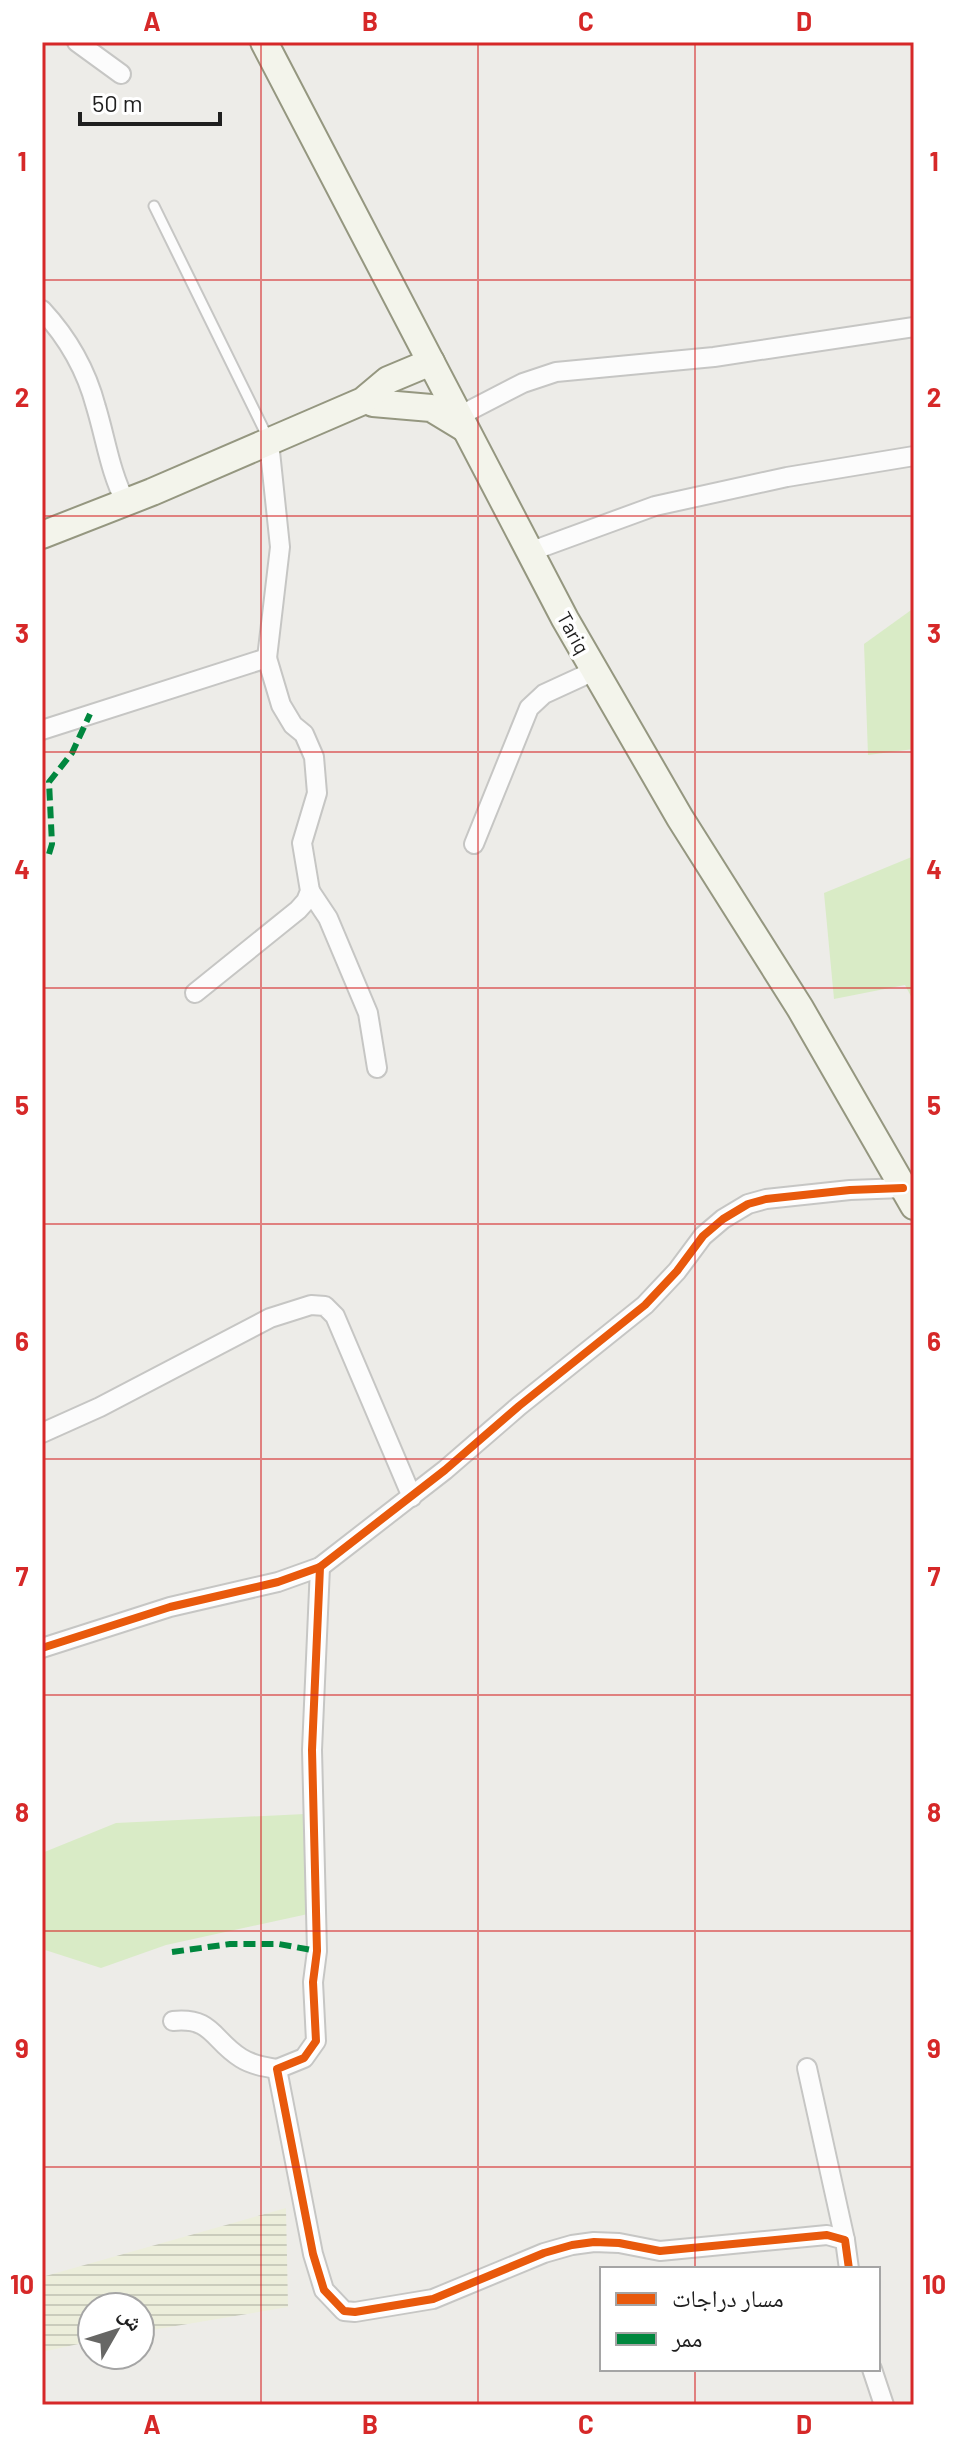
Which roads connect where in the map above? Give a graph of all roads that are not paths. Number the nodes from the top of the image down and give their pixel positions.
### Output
1 (77, 42) edge
2 (265, 42) edge
3 (121, 74) dead end
4 (154, 206) dead end
5 (42, 310) edge
6 (408, 322) junction
7 (914, 327) edge
8 (431, 362) junction
9 (445, 389) junction
10 (370, 399) junction
11 (462, 423) junction
12 (269, 442) junction
13 (914, 456) edge
14 (126, 503) junction
15 (42, 535) edge
16 (529, 552) junction
17 (267, 658) junction
18 (594, 671) junction
19 (42, 730) edge
20 (474, 844) dead end
21 (310, 891) junction
22 (195, 993) dead end
23 (377, 1068) dead end
24 (908, 1197) edge
25 (42, 1433) edge
26 (412, 1497) junction
27 (320, 1567) junction
28 (42, 1648) edge
29 (173, 2021) dead end
30 (807, 2068) dead end
31 (277, 2069) junction
32 (845, 2240) junction
33 (849, 2267) edge
34 (873, 2371) edge
35 (884, 2405) edge

1 - 3 street
2 - 6 main road, Tariq
4 - 12 lane
5 - 14 street
6 - 8 main road, Tariq
6 - 10 main road
7 - 11 street
8 - 9 main road, Tariq
8 - 10 main road
9 - 10 main road
9 - 11 main road, Tariq
10 - 11 main road
10 - 12 main road
11 - 16 main road, Tariq
12 - 14 main road
12 - 17 street
13 - 16 street
14 - 15 main road
16 - 18 main road, Tariq
17 - 19 street
17 - 21 street
18 - 20 street
18 - 24 main road, Tariq
21 - 22 street
21 - 23 street
24 - 26 street
25 - 26 street
26 - 27 street
27 - 28 street
27 - 31 street
29 - 31 street
30 - 32 street
31 - 32 street
32 - 33 street
34 - 35 street

